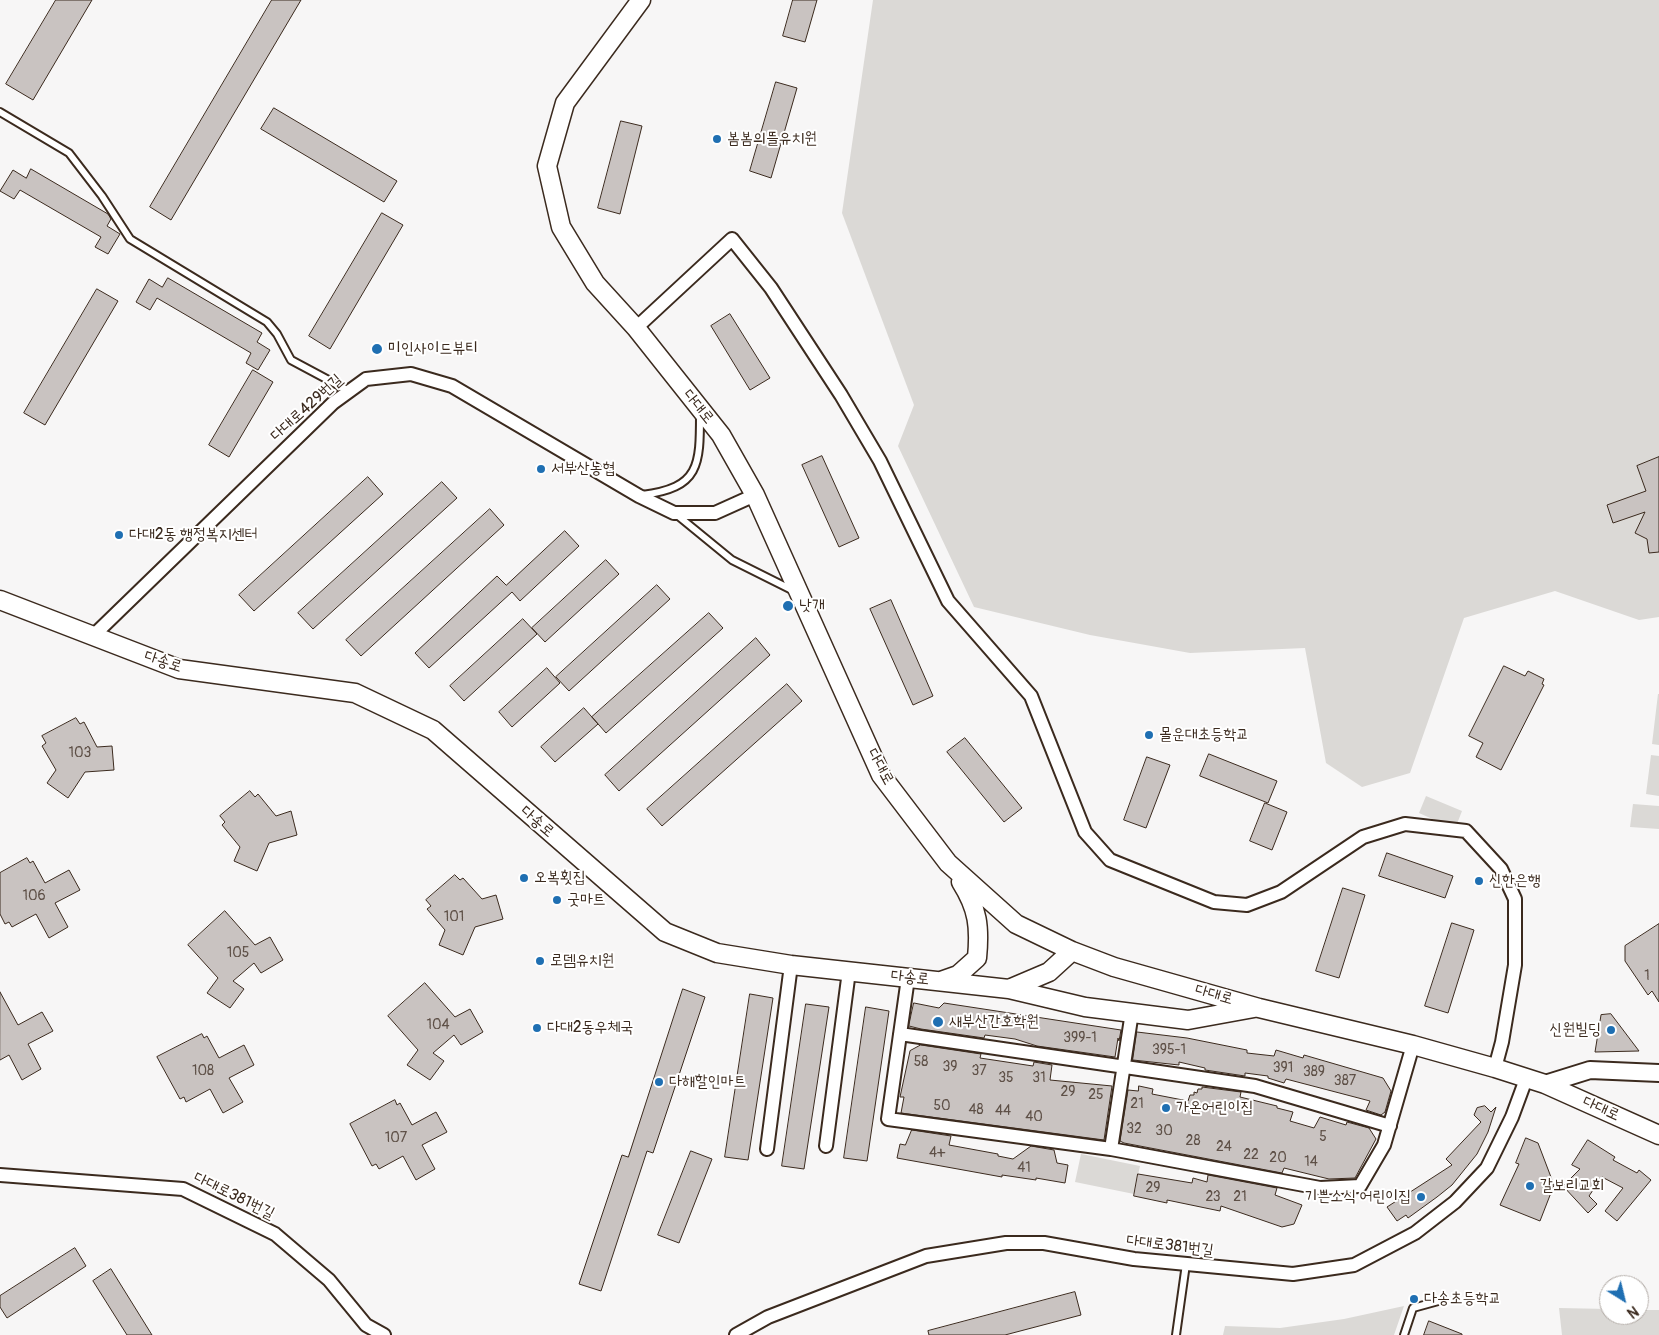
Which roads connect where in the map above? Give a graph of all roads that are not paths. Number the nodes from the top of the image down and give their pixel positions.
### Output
1 (641, 0) edge
2 (0, 112) edge
3 (636, 328) junction
4 (349, 391) junction
5 (700, 410) junction
6 (755, 495) junction
7 (639, 496) junction
8 (674, 513) junction
9 (800, 594) junction
10 (0, 600) edge
11 (92, 637) junction
12 (948, 863) junction
13 (1072, 951) junction
14 (791, 965) junction
15 (849, 971) junction
16 (908, 978) junction
17 (940, 982) junction
18 (1009, 989) junction
19 (1260, 1008) junction
20 (1132, 1012) junction
21 (900, 1034) junction
22 (1413, 1045) junction
23 (1123, 1068) junction
24 (1494, 1068) junction
25 (1659, 1073) edge
26 (1526, 1079) junction
27 (1545, 1084) junction
28 (1390, 1126) junction
29 (1658, 1133) edge
30 (826, 1146) dead end
31 (768, 1149) dead end
32 (1111, 1149) junction
33 (0, 1174) edge
34 (1186, 1264) junction
35 (1442, 1300) dead end
36 (384, 1335) edge
37 (736, 1335) edge
38 (1176, 1335) edge
39 (1404, 1335) edge

1 - 3 main road, 다대로
2 - 4 lane
3 - 5 main road, 다대로
3 - 24 street
4 - 7 street, 다대로429번길
4 - 11 street, 다대로429번길
5 - 6 main road, 다대로
5 - 7 lane
6 - 8 street, 다대로429번길
6 - 9 main road, 다대로
7 - 8 street, 다대로429번길
8 - 9 lane
9 - 12 main road, 다대로
10 - 11 main road, 다송로
11 - 14 main road, 다송로
12 - 13 main road, 다대로
12 - 17 main road
13 - 18 main road, 다송로
13 - 19 main road, 다대로
14 - 15 main road, 다송로
14 - 31 street
15 - 16 main road, 다송로
15 - 30 street
16 - 17 main road, 다송로
16 - 21 street
17 - 18 main road, 다송로
18 - 20 main road
19 - 20 main road
19 - 22 main road, 다대로
20 - 23 street
21 - 23 street
21 - 32 street
22 - 24 main road, 다대로
22 - 28 street
23 - 28 street
23 - 32 street
24 - 26 main road, 다대로
25 - 27 street
26 - 27 main road, 다대로
26 - 34 street, 다대로381번길
27 - 29 main road, 다대로
28 - 32 street
33 - 36 street, 다대로381번길
34 - 37 street, 다대로381번길
34 - 38 lane
35 - 39 lane

